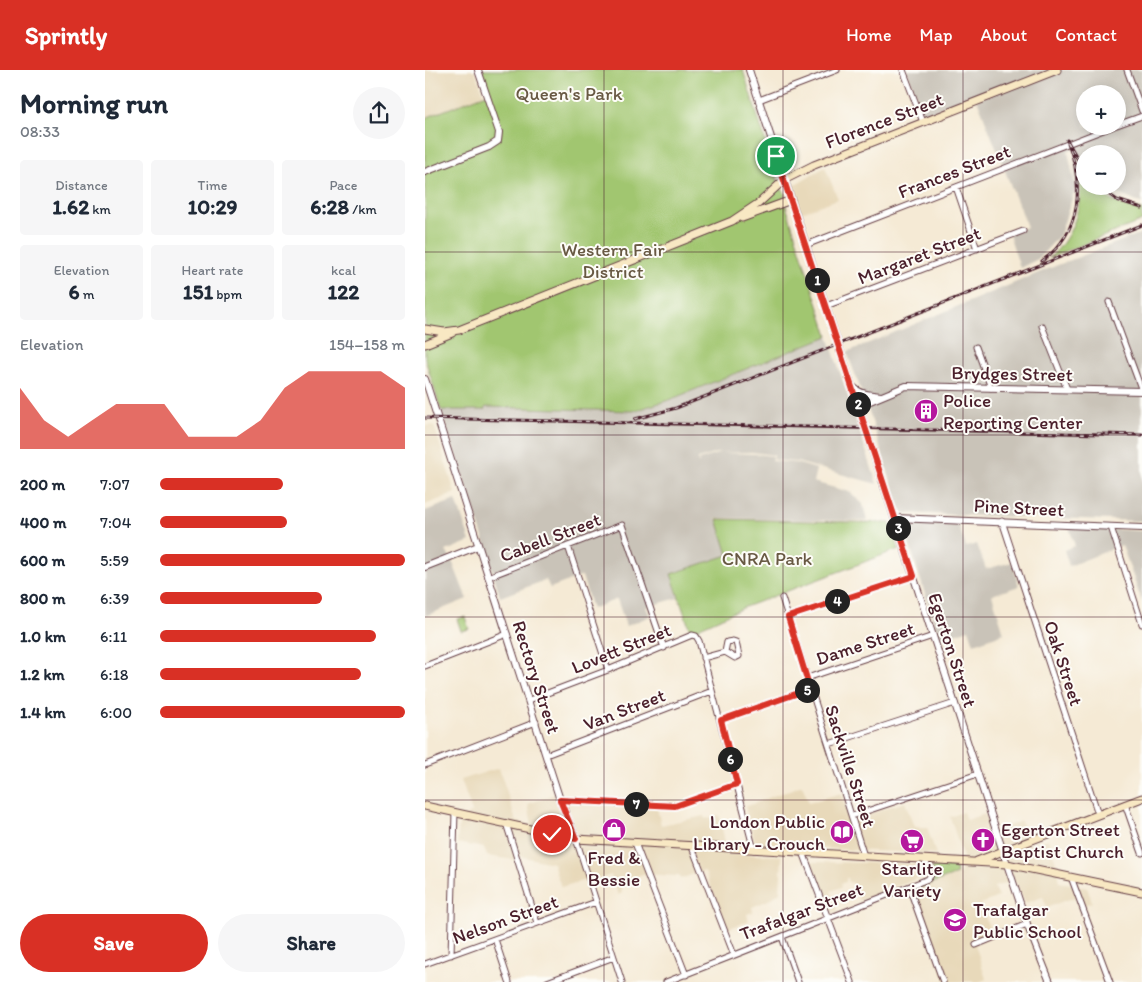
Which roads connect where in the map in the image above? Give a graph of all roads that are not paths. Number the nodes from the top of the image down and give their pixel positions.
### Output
1 (478, 70) edge
2 (749, 70) edge
3 (837, 70) edge
4 (903, 70) edge
5 (1057, 70) edge
6 (1127, 70) edge
7 (759, 100) junction
8 (1142, 111) edge
9 (1142, 116) edge
10 (923, 122) junction
11 (1126, 122) edge
12 (1092, 135) edge
13 (425, 172) edge
14 (784, 180) junction
15 (956, 187) junction
16 (791, 200) junction
17 (732, 221) junction
18 (1023, 231) dead end
19 (806, 244) junction
20 (977, 249) junction
21 (1109, 302) dead end
22 (826, 306) junction
23 (1042, 326) dead end
24 (425, 329) edge
25 (459, 330) junction
26 (425, 344) edge
27 (976, 347) dead end
28 (425, 379) edge
29 (852, 385) junction
30 (991, 388) junction
31 (1067, 389) junction
32 (1142, 391) edge
33 (884, 396) junction
34 (859, 406) junction
35 (895, 518) junction
36 (1002, 521) junction
37 (1111, 527) junction
38 (1142, 528) edge
39 (478, 546) junction
40 (568, 546) junction
41 (425, 567) edge
42 (488, 576) junction
43 (914, 576) junction
44 (782, 598) dead end
45 (788, 617) junction
46 (1142, 624) edge
47 (507, 634) junction
48 (933, 636) junction
49 (664, 648) junction
50 (725, 652) dead end
51 (703, 658) junction
52 (425, 666) edge
53 (608, 670) junction
54 (807, 678) junction
55 (810, 689) junction
56 (712, 691) junction
57 (529, 700) junction
58 (955, 703) junction
59 (721, 720) junction
60 (536, 722) junction
61 (829, 744) junction
62 (546, 755) junction
63 (425, 765) edge
64 (978, 774) junction
65 (737, 784) junction
66 (1142, 798) edge
67 (560, 800) junction
68 (1125, 804) junction
69 (425, 806) edge
70 (455, 812) junction
71 (1097, 814) junction
72 (851, 816) junction
73 (506, 824) junction
74 (576, 839) junction
75 (635, 843) junction
76 (692, 847) junction
77 (754, 850) junction
78 (1003, 851) junction
79 (803, 852) junction
80 (1142, 853) edge
81 (863, 856) junction
82 (925, 860) junction
83 (974, 862) junction
84 (1007, 864) junction
85 (1071, 877) junction
86 (909, 887) junction
87 (1142, 892) edge
88 (596, 902) junction
89 (828, 918) junction
90 (537, 923) junction
91 (1027, 924) junction
92 (782, 937) junction
93 (495, 939) junction
94 (976, 945) dead end
95 (451, 955) junction
96 (734, 955) junction
97 (614, 957) junction
98 (425, 964) edge
99 (686, 974) junction
100 (509, 982) edge
101 (547, 982) edge
102 (623, 982) edge
103 (666, 982) edge
104 (798, 982) edge
105 (852, 982) edge
106 (943, 982) edge
107 (1050, 982) edge
108 (1110, 982) edge

1 - 13 street
2 - 7 street, Egerton Street
3 - 7 street
4 - 10 street
5 - 10 main road, Florence Street
6 - 8 street
7 - 14 street, Egerton Street
9 - 11 street, Frances Street
10 - 14 main road, Florence Street
12 - 15 street, Frances Street
14 - 16 street, Egerton Street
14 - 17 main road, Florence Street
15 - 19 street, Frances Street
15 - 20 street
16 - 17 main road
16 - 19 street, Egerton Street
17 - 25 main road, Florence Street
18 - 20 street, Margaret Street
19 - 22 street, Egerton Street
20 - 22 street, Margaret Street
21 - 32 street
22 - 29 street, Egerton Street
23 - 31 street
24 - 25 main road, Florence Street
25 - 26 main road
27 - 30 street
28 - 39 street, Rectory Street
29 - 33 street
29 - 34 street, Egerton Street
30 - 31 street, Brydges Street
30 - 33 street, Brydges Street
31 - 32 street, Brydges Street
33 - 34 street, Brydges Street
34 - 35 street, Egerton Street
35 - 36 street, Pine Street
35 - 43 street, Egerton Street
36 - 37 street, Pine Street
36 - 71 street, Oak Street
37 - 38 street, Pine Street
37 - 46 street
39 - 41 street
39 - 42 street, Rectory Street
40 - 42 street, Cabell Street
40 - 49 street, Cabell Street
40 - 53 street
42 - 47 street, Rectory Street
43 - 45 street
43 - 48 street, Egerton Street
44 - 45 street, Sackville Street
45 - 54 street, Sackville Street
47 - 52 street
47 - 57 street, Rectory Street
48 - 54 street, Dame Street
48 - 58 street, Egerton Street
49 - 51 street, Lovett Street
49 - 53 street, Lovett Street
50 - 51 street
51 - 56 street
53 - 57 street, Lovett Street
54 - 55 street, Sackville Street
55 - 59 street, Dame Street
55 - 61 street, Sackville Street
56 - 59 street
56 - 62 street, Van Street
57 - 60 street, Rectory Street
58 - 61 street
58 - 64 street, Egerton Street
59 - 65 street
60 - 62 street, Rectory Street
60 - 63 street
61 - 72 street, Sackville Street
62 - 67 street, Rectory Street
64 - 72 street
64 - 78 street, Egerton Street
65 - 67 street
65 - 77 street
66 - 68 main road
67 - 74 street, Rectory Street
68 - 71 main road
68 - 80 street
69 - 70 main road
70 - 73 main road
70 - 95 street
71 - 78 main road
72 - 81 street, Sackville Street
73 - 74 main road
73 - 90 street
74 - 75 main road
74 - 88 street, Rectory Street
75 - 76 main road
75 - 99 street
76 - 77 main road
76 - 96 street
77 - 79 main road
78 - 83 main road
78 - 84 street, Egerton Street
79 - 81 main road
79 - 89 street
81 - 82 main road
82 - 83 main road
82 - 86 street, Trafalgar Street
83 - 84 main road
84 - 85 main road
84 - 91 street, Egerton Street
85 - 87 main road
85 - 108 street
86 - 89 street, Trafalgar Street
86 - 106 street
88 - 90 street, Nelson Street
88 - 97 street, Rectory Street
89 - 92 street, Trafalgar Street
89 - 105 street
90 - 93 street, Nelson Street
91 - 94 street
91 - 107 street, Egerton Street
92 - 96 street, Trafalgar Street
92 - 104 street
93 - 95 street, Nelson Street
93 - 100 street
95 - 98 street, Nelson Street
96 - 99 street, Trafalgar Street
97 - 101 street
97 - 102 street, Rectory Street
99 - 103 street, Trafalgar Street

